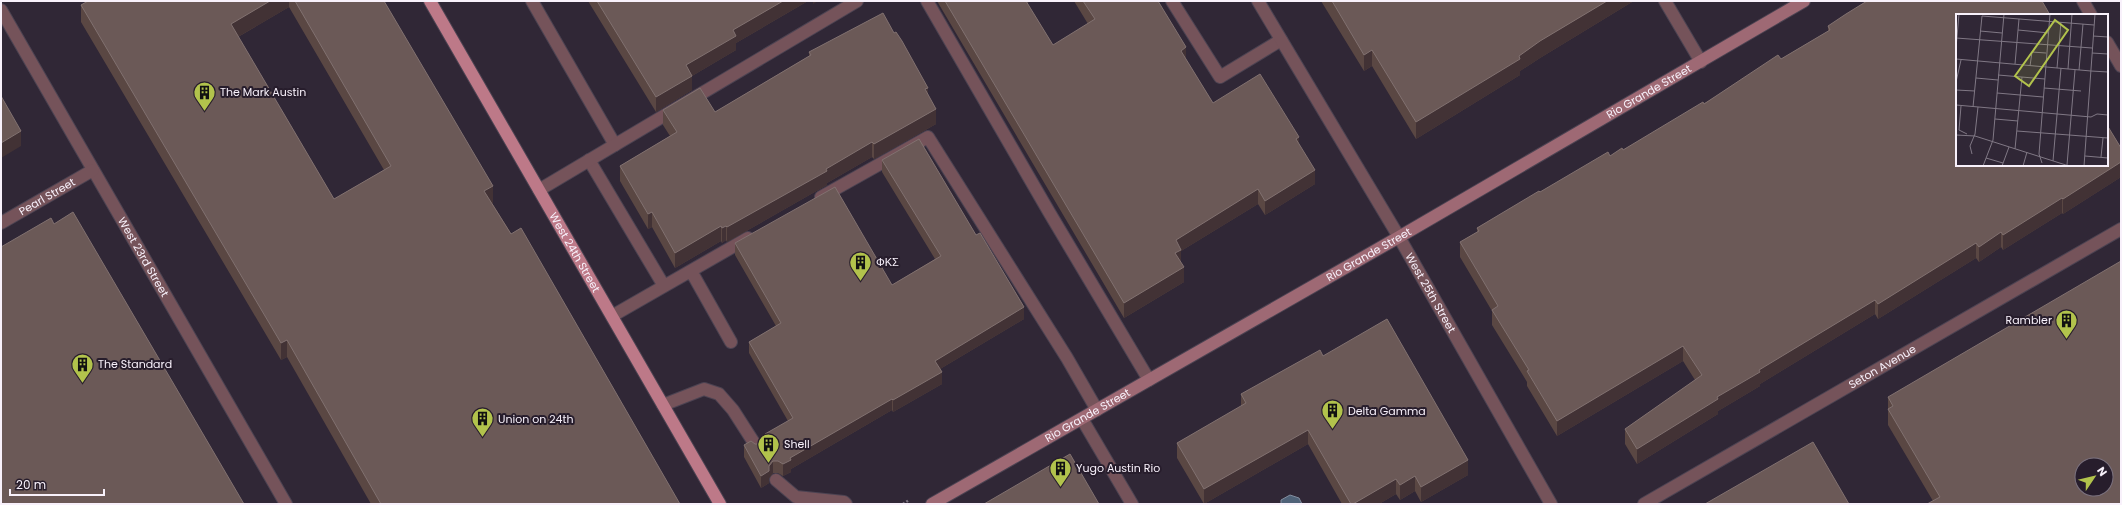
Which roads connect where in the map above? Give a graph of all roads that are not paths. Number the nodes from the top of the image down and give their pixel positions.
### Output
1 (430, 1) edge
2 (532, 1) edge
3 (857, 1) edge
4 (927, 1) edge
5 (1172, 1) edge
6 (1258, 1) edge
7 (1665, 1) edge
8 (1804, 1) edge
9 (2083, 1) edge
10 (1, 10) edge
11 (2090, 14) edge
12 (1281, 40) junction
13 (2108, 44) edge
14 (1701, 62) junction
15 (2121, 66) edge
16 (615, 145) junction
17 (589, 160) junction
18 (93, 170) junction
19 (539, 190) junction
20 (814, 201) edge
21 (1, 223) edge
22 (2121, 229) edge
23 (760, 232) edge
24 (1399, 238) junction
25 (691, 271) junction
26 (664, 286) junction
27 (612, 316) junction
28 (731, 342) dead end
29 (1149, 380) junction
30 (663, 405) junction
31 (1097, 410) junction
32 (1082, 419) junction
33 (758, 449) edge
34 (776, 480) dead end
35 (286, 504) edge
36 (720, 504) edge
37 (846, 504) edge
38 (932, 504) edge
39 (1132, 504) edge
40 (1551, 504) edge
41 (1644, 504) edge

1 - 19 main road, West 24th Street
2 - 16 street
3 - 16 street
4 - 29 street
5 - 12 street
6 - 12 street, West 25th Street
7 - 14 street
8 - 14 street, Rio Grande Street
9 - 11 street
10 - 18 street, West 23rd Street
12 - 24 street, West 25th Street
13 - 15 street
14 - 24 street, Rio Grande Street
16 - 17 street
17 - 19 street
17 - 26 street
18 - 21 street, Pearl Street
18 - 35 street, West 23rd Street
19 - 27 main road, West 24th Street
20 - 31 street
22 - 41 street, Seton Avenue
23 - 25 street
24 - 29 street, Rio Grande Street
24 - 40 street, West 25th Street
25 - 26 street
25 - 28 street
26 - 27 street
27 - 30 main road, West 24th Street
29 - 31 street, Rio Grande Street
30 - 33 street
30 - 36 main road, West 24th Street
31 - 32 street, Rio Grande Street
32 - 38 street, Rio Grande Street
32 - 39 street
34 - 37 street

